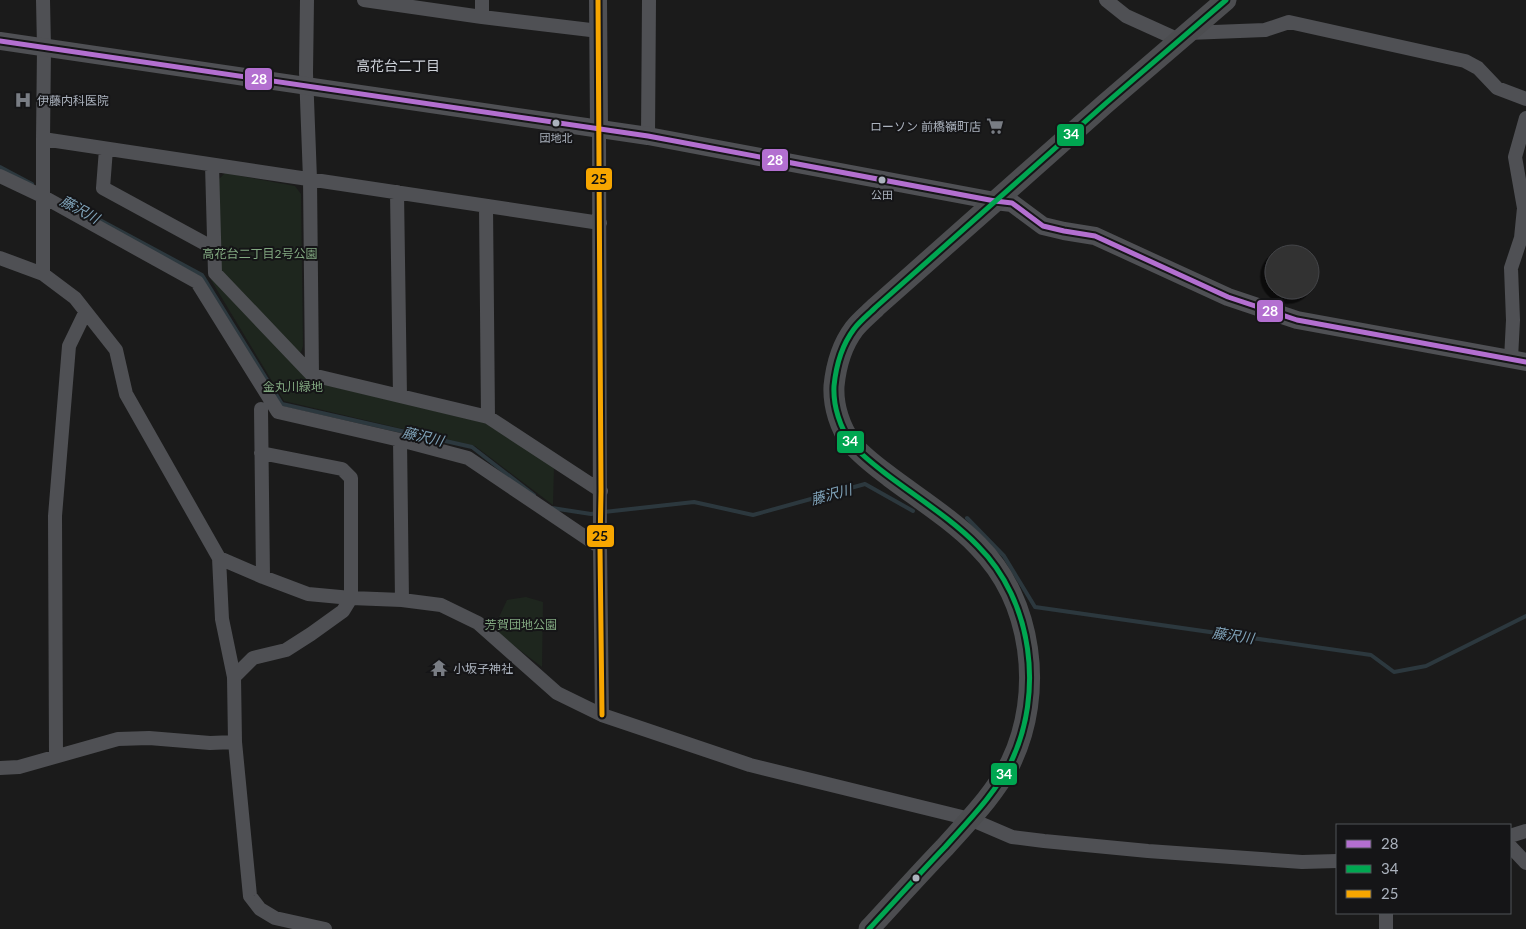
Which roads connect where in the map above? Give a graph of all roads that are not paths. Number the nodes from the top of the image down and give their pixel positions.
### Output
1 (43, 0) edge
2 (307, 0) edge
3 (364, 0) edge
4 (482, 0) edge
5 (598, 0) edge
6 (649, 0) edge
7 (1106, 0) edge
8 (1226, 0) edge
9 (395, 2) edge
10 (482, 17) junction
11 (599, 31) junction
12 (1184, 36) junction
13 (0, 41) edge
14 (44, 47) junction
15 (307, 85) junction
16 (1526, 99) edge
17 (1526, 118) edge
18 (599, 129) junction
19 (648, 136) junction
20 (42, 139) junction
21 (106, 149) junction
22 (212, 166) junction
23 (0, 176) edge
24 (310, 179) junction
25 (397, 192) junction
26 (42, 196) junction
27 (995, 201) junction
28 (486, 206) junction
29 (600, 223) junction
30 (215, 249) junction
31 (0, 258) edge
32 (43, 274) junction
33 (85, 312) junction
34 (1518, 361) edge
35 (312, 375) junction
36 (400, 396) junction
37 (261, 409) dead end
38 (488, 417) junction
39 (400, 440) junction
40 (261, 453) junction
41 (601, 490) junction
42 (600, 547) junction
43 (219, 558) junction
44 (263, 577) junction
45 (351, 598) junction
46 (402, 600) junction
47 (234, 677) junction
48 (602, 715) junction
49 (235, 742) junction
50 (56, 756) junction
51 (0, 768) edge
52 (970, 819) junction
53 (1526, 831) edge
54 (1511, 836) edge
55 (1511, 847) edge
56 (1336, 861) edge
57 (1526, 862) edge
58 (1386, 914) edge
59 (325, 929) edge
60 (869, 929) edge
61 (1386, 929) edge

1 - 14 street
2 - 15 street
3 - 9 street
4 - 10 street
5 - 11 street
6 - 19 street
7 - 12 street
8 - 12 main road
9 - 10 street
10 - 11 street
11 - 18 street
12 - 16 street
12 - 27 main road
13 - 14 street
14 - 15 street
14 - 20 street
15 - 18 street
15 - 24 street
17 - 34 street
18 - 19 street
18 - 29 street
19 - 27 street
20 - 21 street
20 - 26 street
21 - 22 street
21 - 30 street
22 - 24 street
22 - 30 street
23 - 26 street
24 - 25 street
24 - 35 street
25 - 28 street
25 - 36 street
26 - 32 street
26 - 39 street
27 - 34 street
27 - 52 main road
28 - 29 street
28 - 38 street
29 - 41 street
30 - 35 street
31 - 32 street
32 - 33 street
33 - 43 street
33 - 50 street
35 - 36 street
36 - 38 street
37 - 40 street
38 - 41 street
39 - 42 street
39 - 46 street
40 - 44 street
40 - 45 street
41 - 42 street
42 - 48 street
43 - 44 street
43 - 47 street
44 - 45 street
45 - 46 street
45 - 47 street
46 - 48 street
47 - 49 street
48 - 52 street
49 - 50 street
49 - 59 street
50 - 51 street
52 - 56 street
52 - 60 main road
53 - 54 street
55 - 57 street
58 - 61 street

